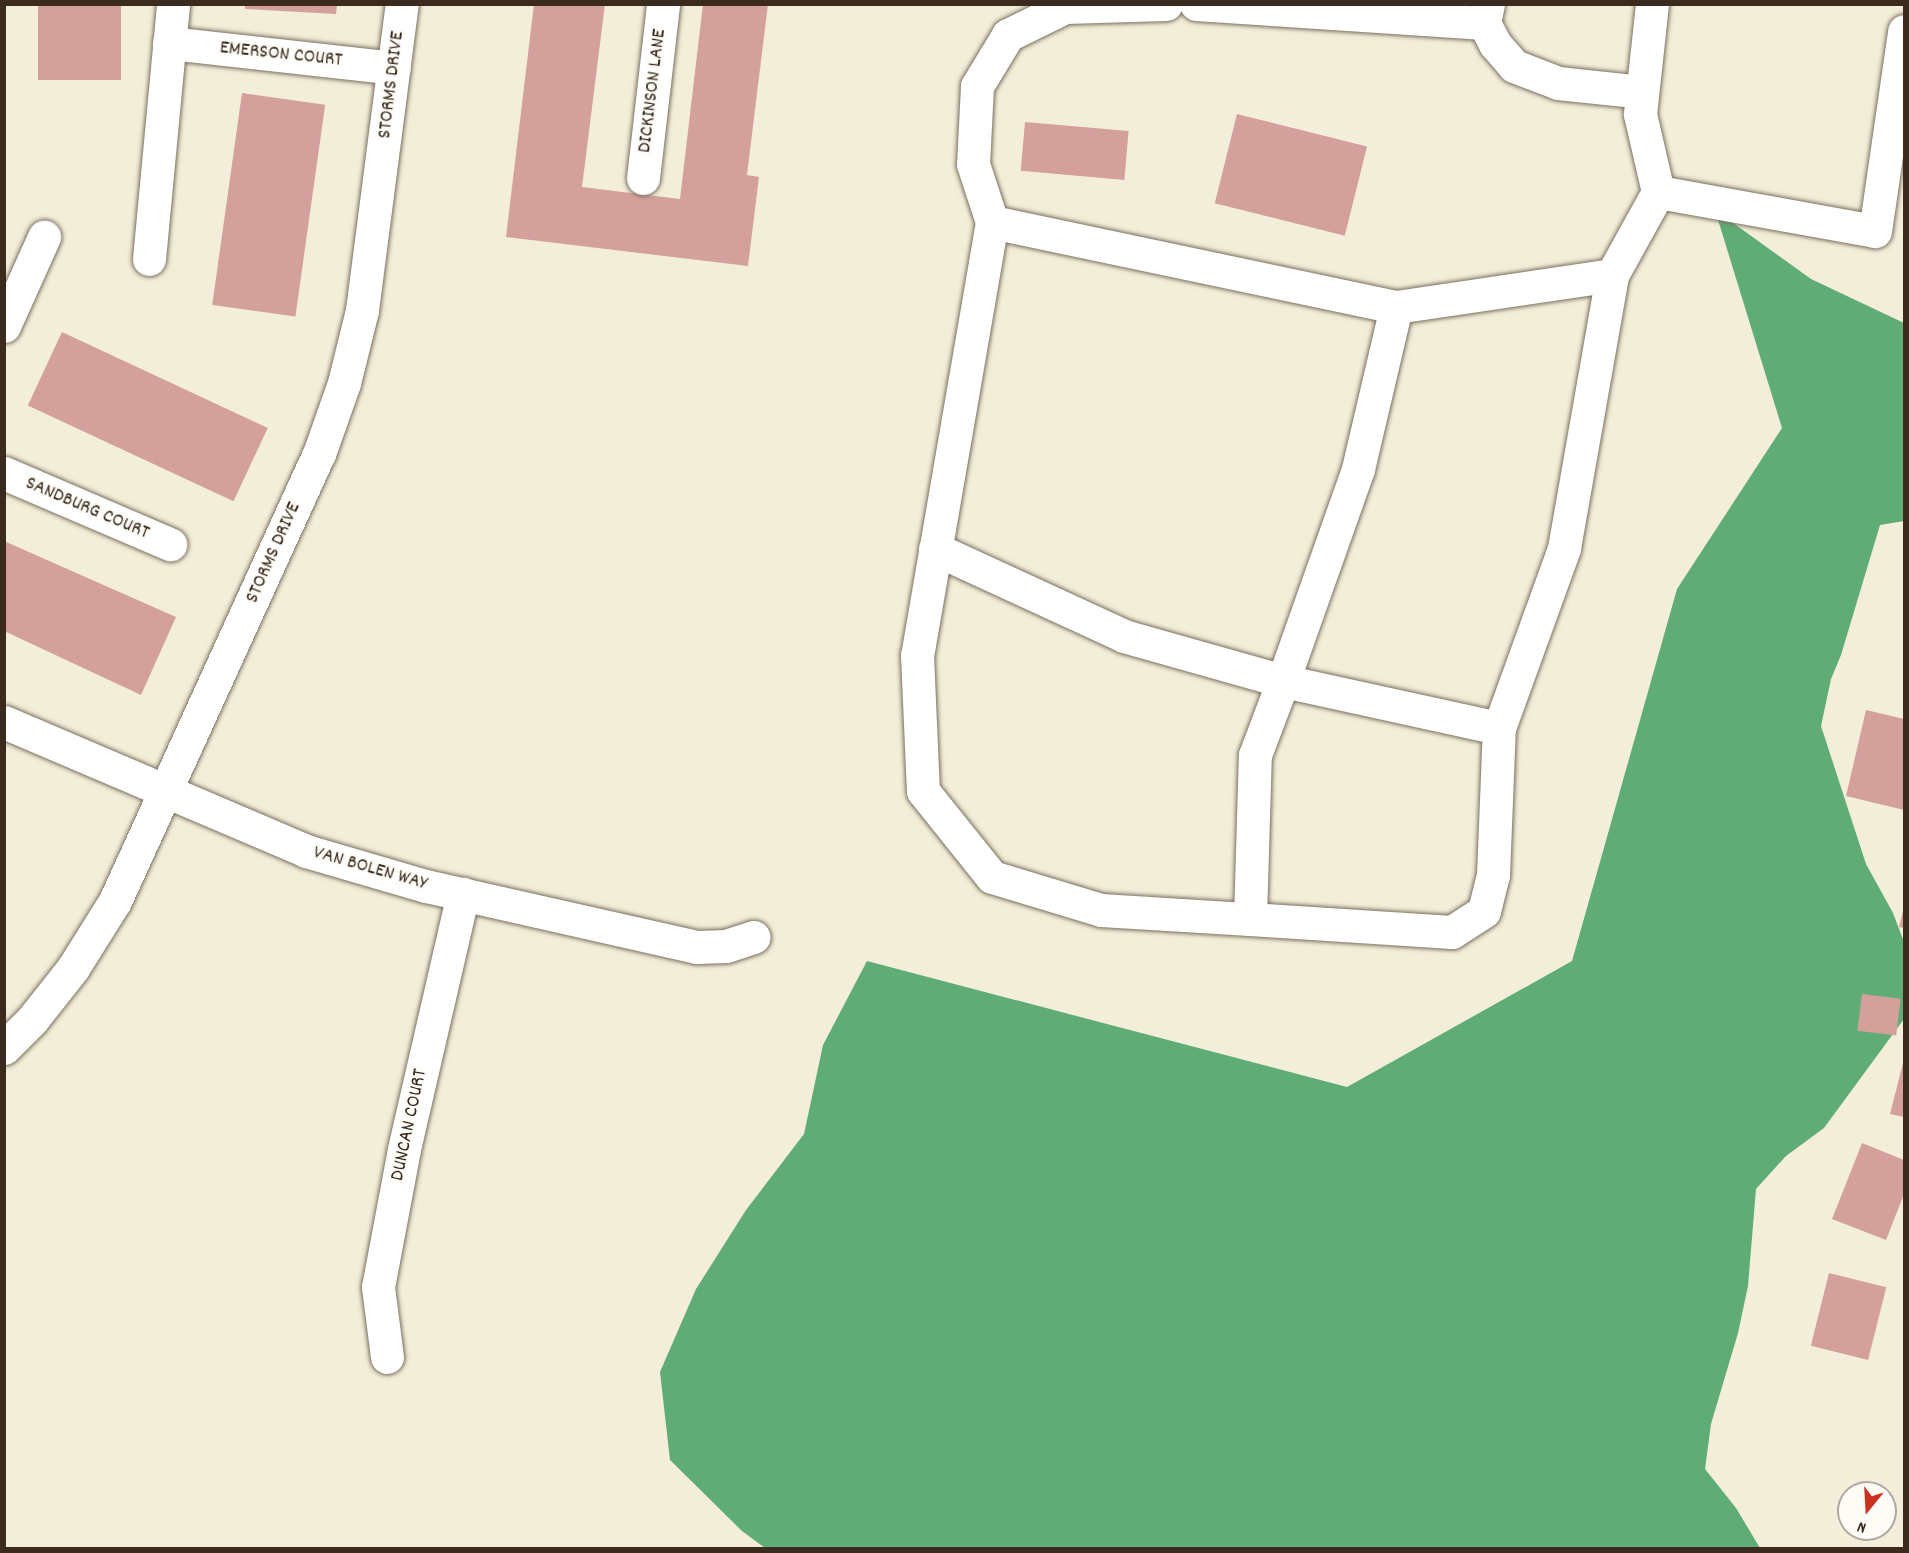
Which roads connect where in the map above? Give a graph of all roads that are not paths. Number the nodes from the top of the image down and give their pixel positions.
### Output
1 (173, 4) edge
2 (402, 4) edge
3 (663, 4) edge
4 (1166, 4) edge
5 (1196, 4) edge
6 (1652, 4) edge
7 (1486, 14) edge
8 (1905, 32) edge
9 (169, 43) junction
10 (394, 68) junction
11 (1642, 92) junction
12 (643, 178) dead end
13 (1658, 192) junction
14 (992, 222) junction
15 (44, 237) dead end
16 (148, 260) dead end
17 (1612, 275) junction
18 (1396, 308) junction
19 (4, 326) edge
20 (4, 473) edge
21 (170, 544) dead end
22 (935, 549) junction
23 (1282, 681) junction
24 (4, 722) edge
25 (1499, 728) junction
26 (167, 791) junction
27 (463, 894) junction
28 (1250, 919) junction
29 (754, 937) dead end
30 (4, 1048) edge
31 (387, 1358) dead end

1 - 9 street
2 - 10 street, STORMS DRIVE
3 - 12 street, DICKINSON LANE
4 - 14 street
5 - 7 street
6 - 11 street
7 - 11 street
8 - 13 street
9 - 10 street, EMERSON COURT
9 - 16 street
10 - 26 street, STORMS DRIVE
11 - 13 street
13 - 17 street
14 - 18 street
14 - 22 street
15 - 19 street
17 - 18 street
17 - 25 street
18 - 23 street
20 - 21 street, SANDBURG COURT
22 - 23 street
22 - 28 street
23 - 25 street
23 - 28 street
24 - 26 street, VAN BOLEN WAY
25 - 28 street
26 - 27 street, VAN BOLEN WAY
26 - 30 street, STORMS DRIVE
27 - 29 street, VAN BOLEN WAY
27 - 31 street, DUNCAN COURT

